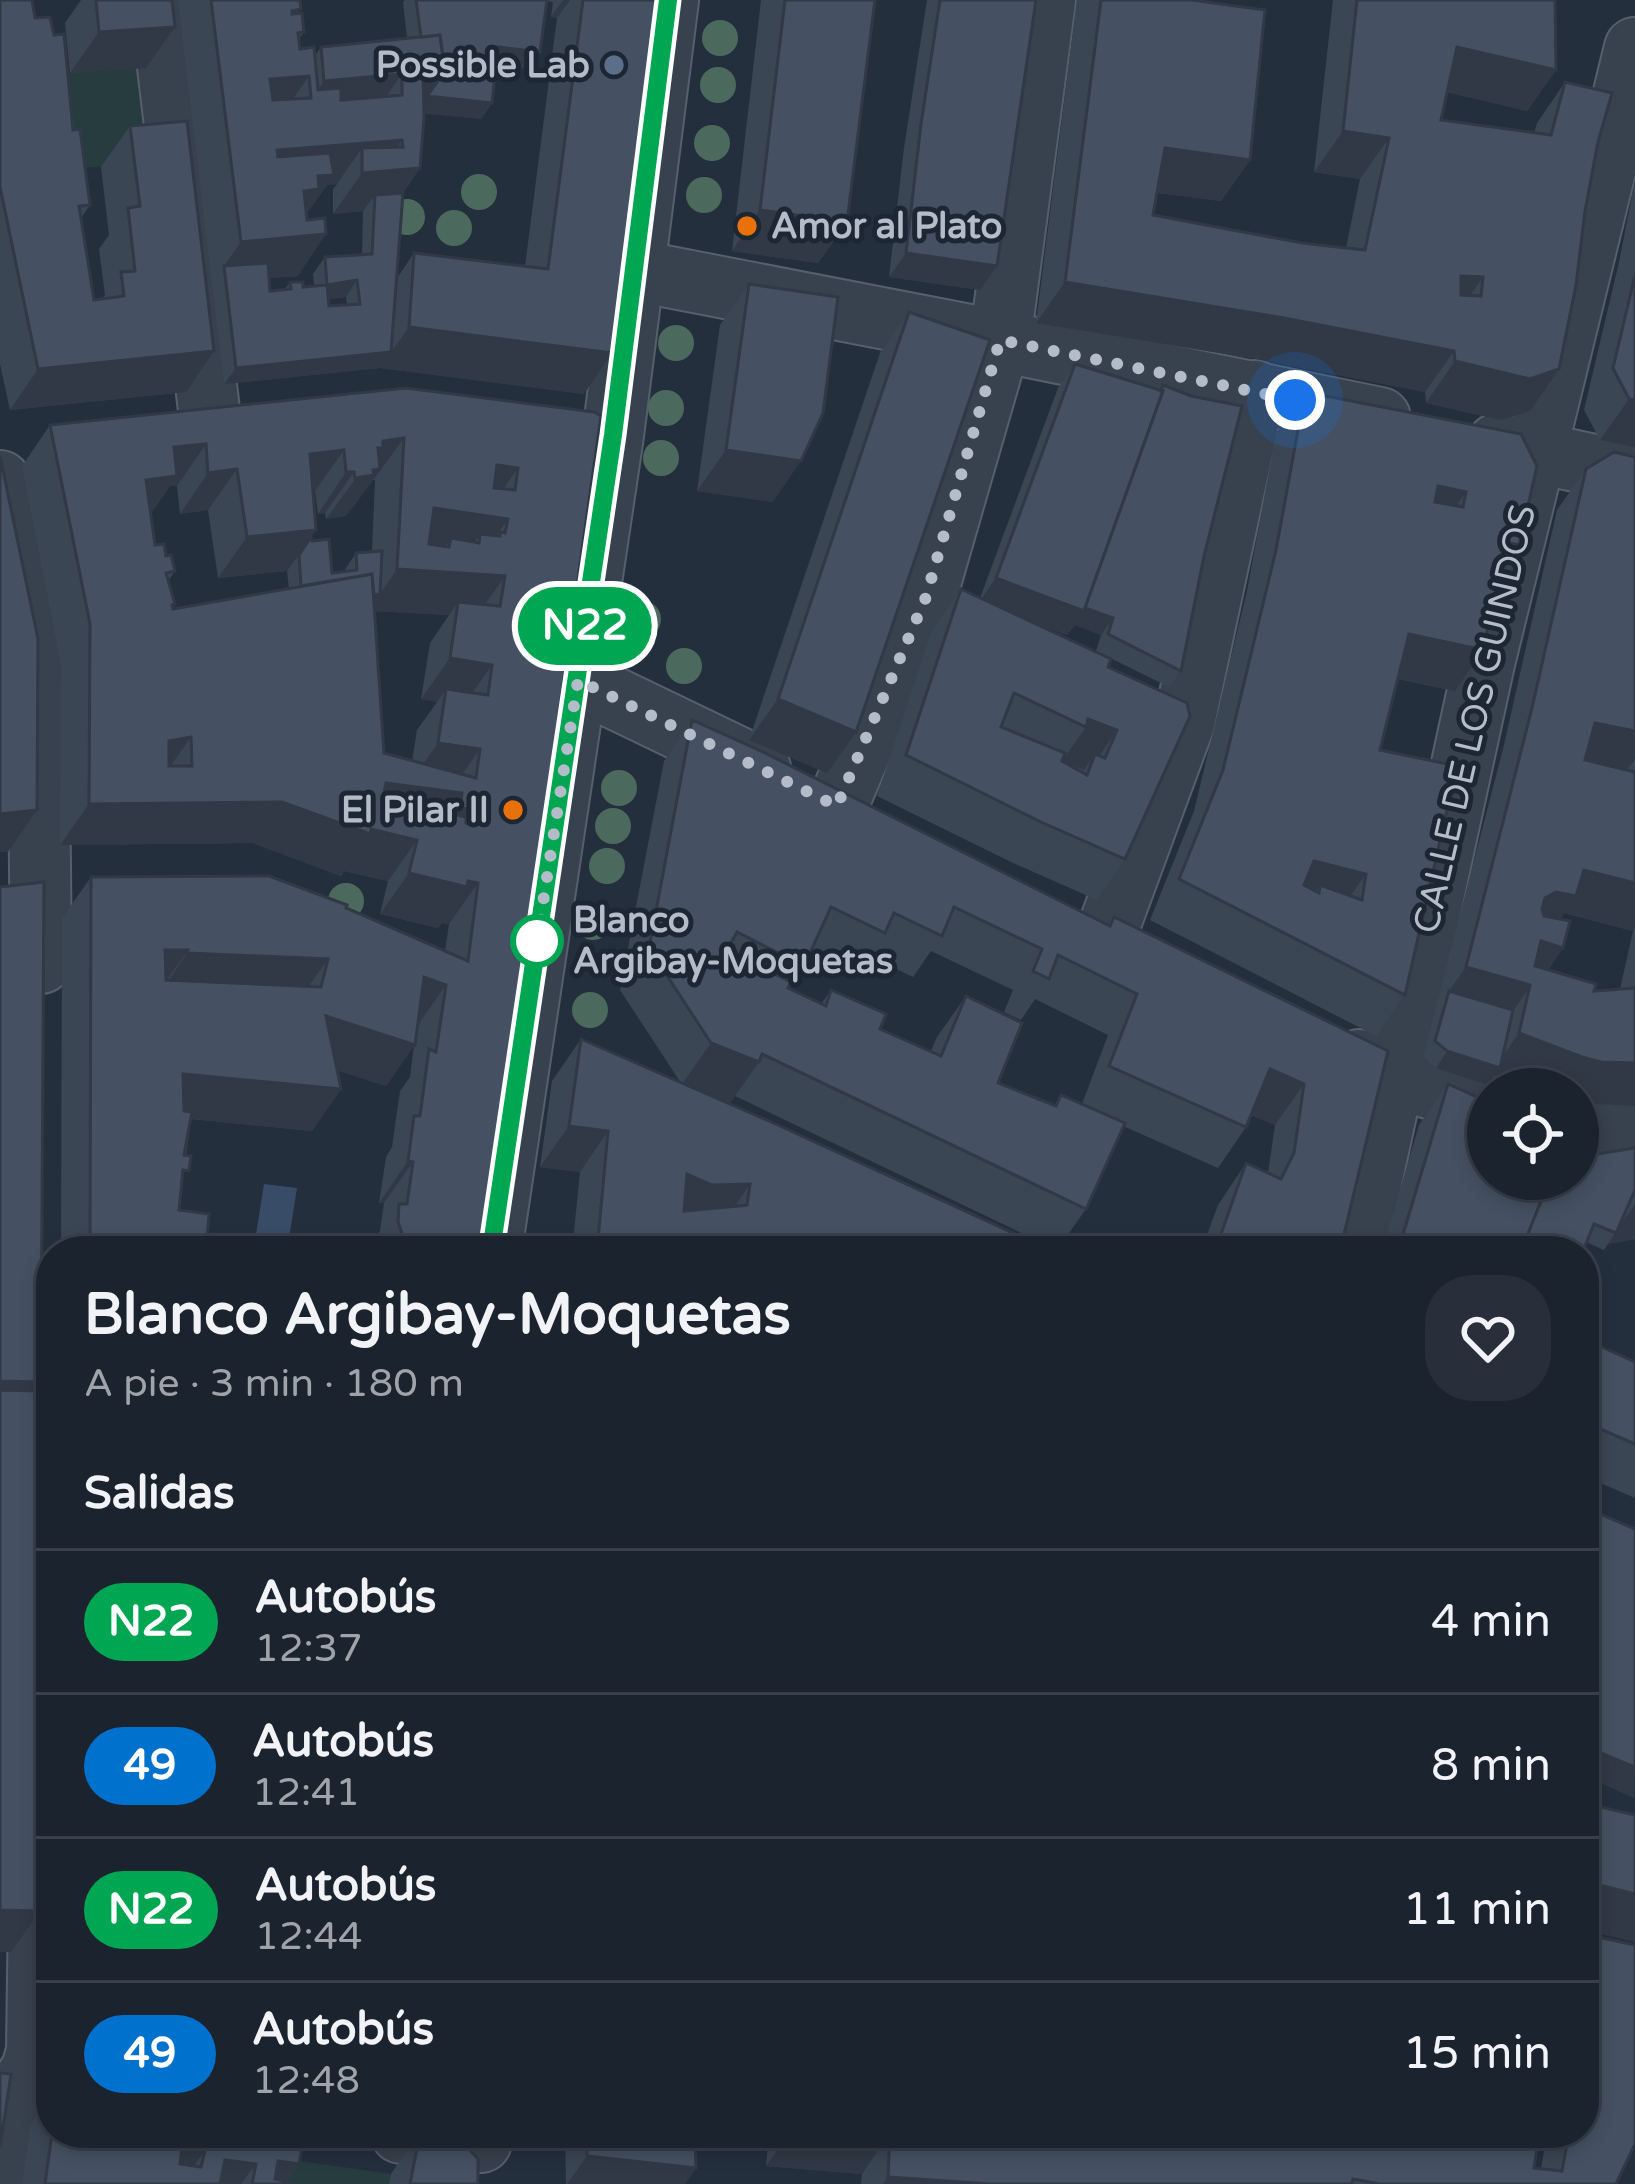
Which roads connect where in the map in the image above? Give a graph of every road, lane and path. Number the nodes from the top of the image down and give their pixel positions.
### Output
1 (160, 0) edge
2 (668, 0) edge
3 (1045, 0) edge
4 (1635, 48) edge
5 (633, 270) junction
6 (1000, 340) junction
7 (1255, 391) junction
8 (210, 427) edge
9 (1538, 452) junction
10 (12, 458) edge
11 (1635, 474) edge
12 (578, 680) junction
13 (41, 885) edge
14 (1105, 940) edge
15 (41, 1015) edge
16 (1312, 1038) edge
17 (1395, 1077) junction
18 (1467, 1100) edge
19 (1635, 1130) edge
20 (1599, 1131) edge
21 (495, 1236) edge
22 (1359, 1236) edge
23 (36, 2057) edge
24 (23, 2088) edge
25 (4, 2184) edge

1 - 8 street
2 - 5 street
3 - 6 street
4 - 9 street, CALLE DE LOS GUINDOS
5 - 6 street
5 - 12 street
6 - 7 street
6 - 12 street
7 - 9 street
7 - 14 street
9 - 11 street
9 - 17 street, CALLE DE LOS GUINDOS
10 - 13 street
12 - 21 street
13 - 15 street
16 - 17 street
17 - 18 street
17 - 22 street, CALLE DE LOS GUINDOS
19 - 20 street
23 - 24 street
24 - 25 street

